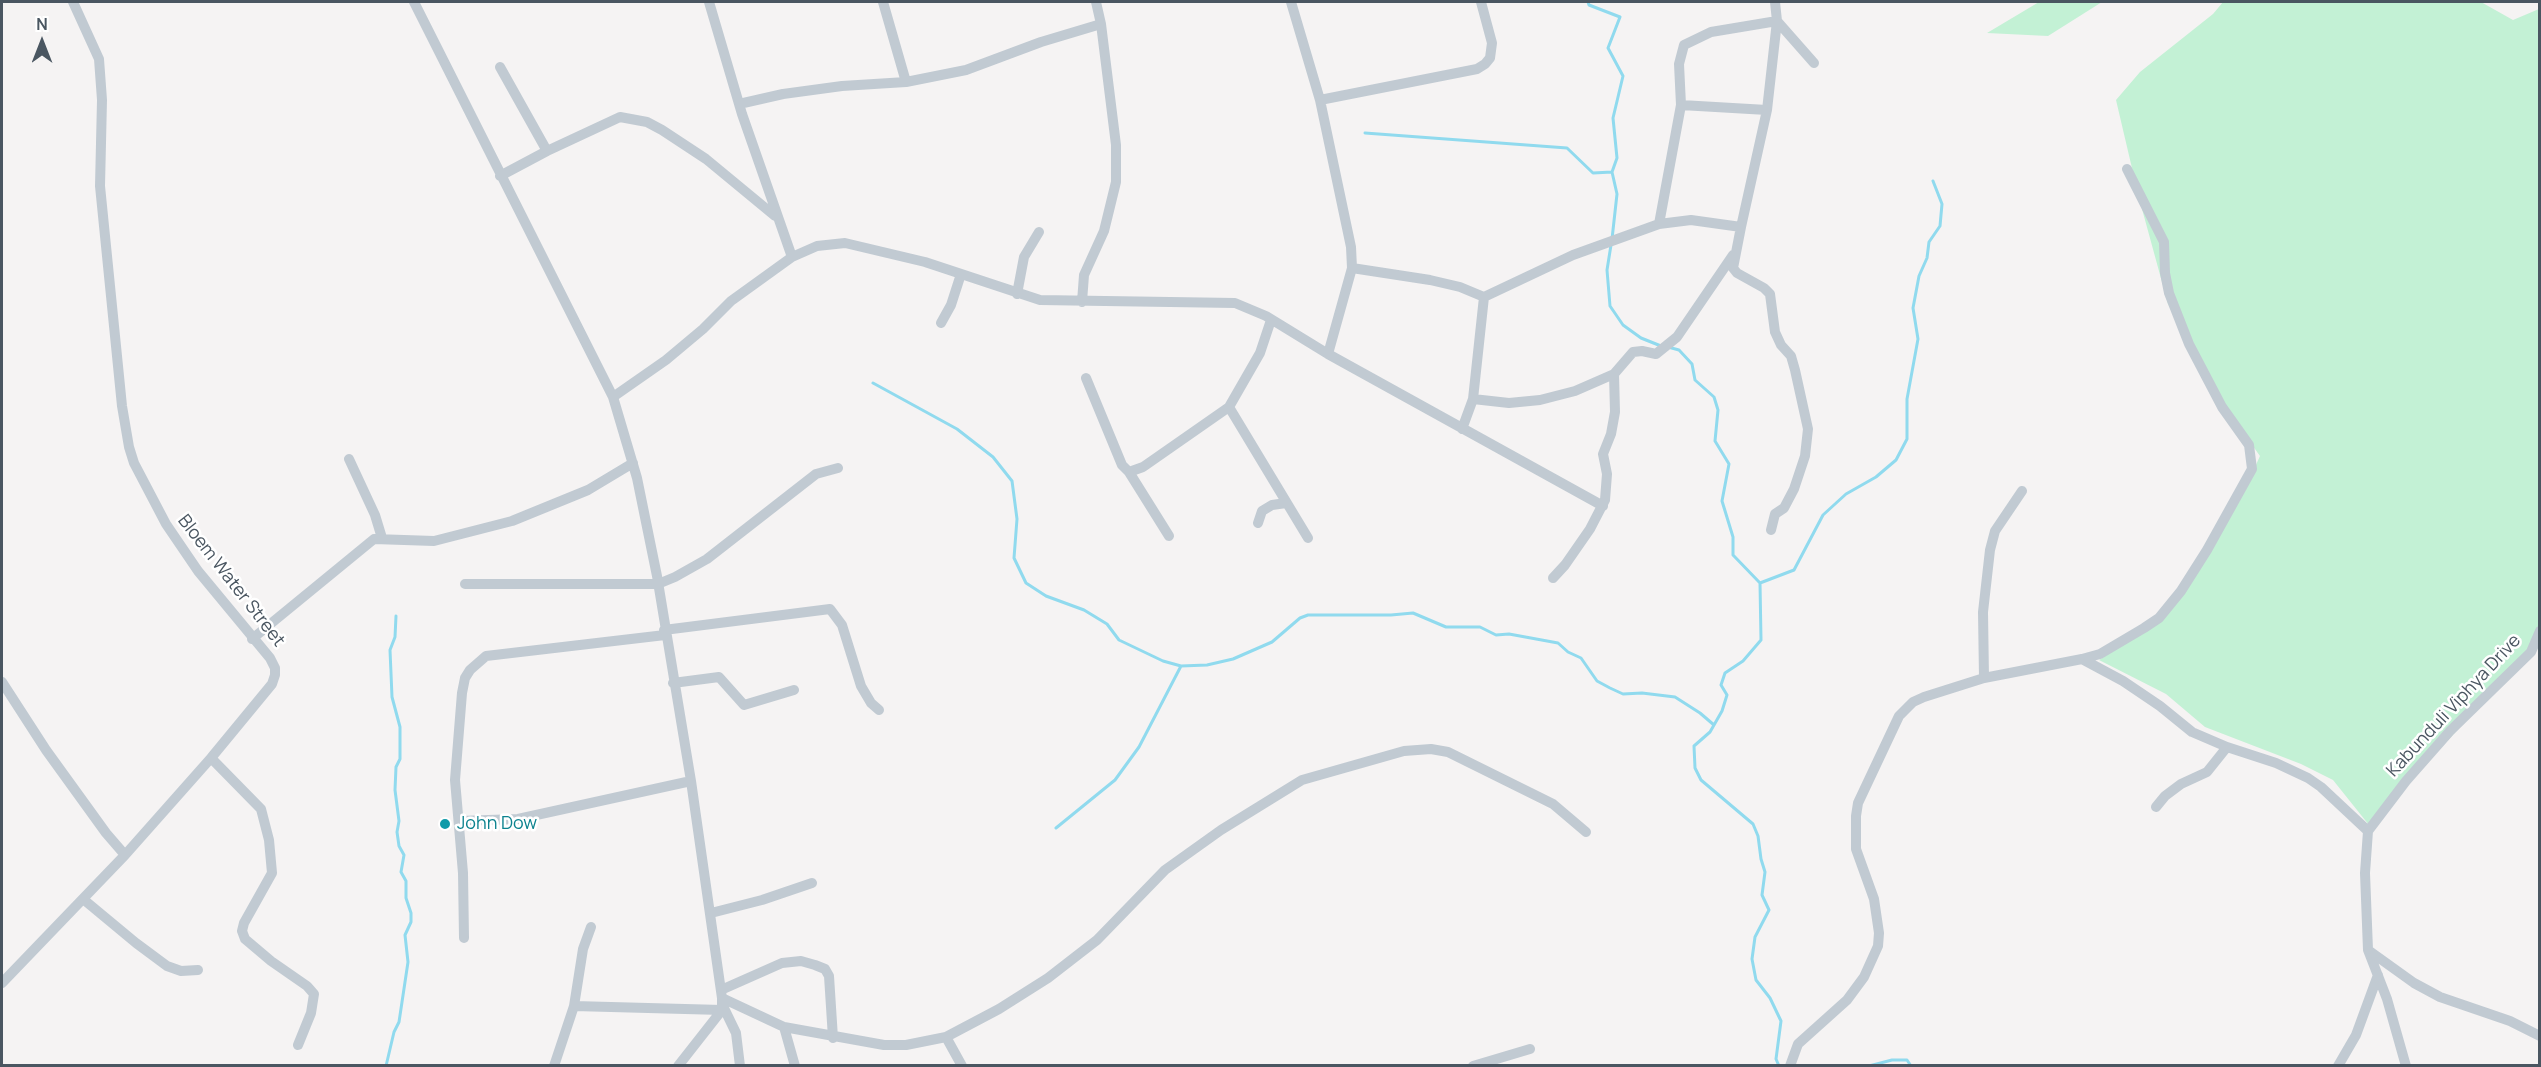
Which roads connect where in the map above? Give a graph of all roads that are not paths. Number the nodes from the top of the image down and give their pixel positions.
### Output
1 (73, 2) edge
2 (414, 2) edge
3 (709, 2) edge
4 (884, 2) edge
5 (1096, 2) edge
6 (1291, 2) edge
7 (1481, 2) edge
8 (1775, 2) edge
9 (1777, 21) junction
10 (1101, 24) junction
11 (1814, 63) dead end
12 (500, 67) dead end
13 (906, 82) junction
14 (1320, 100) junction
15 (739, 104) junction
16 (1682, 105) junction
17 (1767, 110) junction
18 (547, 151) junction
19 (2127, 169) dead end
20 (500, 176) junction
21 (777, 218) junction
22 (1659, 224) junction
23 (1741, 227) junction
24 (1039, 232) dead end
25 (1733, 255) junction
26 (792, 257) junction
27 (1352, 268) junction
28 (961, 274) junction
29 (1017, 294) junction
30 (1484, 297) junction
31 (1082, 302) junction
32 (1271, 320) junction
33 (941, 323) dead end
34 (1328, 354) junction
35 (1614, 374) junction
36 (1086, 378) dead end
37 (613, 397) junction
38 (1473, 399) junction
39 (1229, 407) junction
40 (1462, 429) junction
41 (349, 459) dead end
42 (633, 463) junction
43 (838, 468) dead end
44 (1129, 472) junction
45 (2022, 491) dead end
46 (1286, 503) junction
47 (1603, 506) junction
48 (1258, 523) dead end
49 (1771, 530) dead end
50 (1169, 536) dead end
51 (382, 538) junction
52 (1308, 538) dead end
53 (1553, 578) dead end
54 (465, 584) dead end
55 (657, 584) junction
56 (2540, 631) edge
57 (665, 633) junction
58 (252, 639) junction
59 (2082, 659) junction
60 (1984, 678) junction
61 (2, 682) edge
62 (673, 682) junction
63 (794, 690) dead end
64 (879, 710) dead end
65 (2227, 747) junction
66 (211, 758) junction
67 (691, 781) junction
68 (2156, 807) dead end
69 (459, 821) junction
70 (2368, 831) junction
71 (1586, 832) dead end
72 (125, 855) junction
73 (812, 882) dead end
74 (83, 898) junction
75 (711, 913) junction
76 (591, 927) dead end
77 (464, 938) dead end
78 (2368, 950) junction
79 (198, 970) dead end
80 (2378, 975) junction
81 (3, 979) edge
82 (722, 1001) junction
83 (574, 1006) junction
84 (784, 1027) junction
85 (2540, 1036) edge
86 (946, 1037) junction
87 (833, 1038) junction
88 (298, 1045) dead end
89 (1530, 1049) dead end
90 (555, 1065) edge
91 (678, 1065) edge
92 (740, 1065) edge
93 (795, 1065) edge
94 (962, 1065) edge
95 (1473, 1065) edge
96 (1790, 1065) edge
97 (2338, 1065) edge
98 (2406, 1065) edge

1 - 58 street, Bloem Water Street
2 - 20 street
3 - 15 street
4 - 13 street
5 - 10 street
6 - 14 street
7 - 14 street
8 - 9 street
9 - 11 street
9 - 16 street
9 - 17 street
10 - 13 street
10 - 31 street
12 - 18 street
13 - 15 street
14 - 27 street
15 - 21 street
16 - 17 street
16 - 22 street
17 - 23 street
18 - 20 street
18 - 21 street
19 - 59 street
20 - 37 street
21 - 26 street
22 - 23 street
22 - 30 street
23 - 25 street
24 - 29 street
25 - 35 street
25 - 49 street
26 - 28 street
26 - 37 street
27 - 30 street
27 - 34 street
28 - 29 street
28 - 33 street
29 - 31 street
30 - 38 street
31 - 32 street
32 - 34 street
32 - 39 street
34 - 40 street
35 - 38 street
35 - 47 street
36 - 44 street
37 - 42 street
38 - 40 street
39 - 44 street
39 - 46 street
40 - 47 street
41 - 51 street
42 - 51 street
42 - 55 street
43 - 55 street
44 - 50 street
45 - 60 street
46 - 48 street
46 - 52 street
47 - 53 street
51 - 58 street
54 - 55 street
55 - 57 street
56 - 70 street, Kabunduli Viphya Drive
57 - 62 street
57 - 64 street
57 - 69 street
58 - 66 street, Bloem Water Street
59 - 60 street
59 - 65 street
60 - 96 street
61 - 72 street
62 - 63 street
62 - 67 street
65 - 68 street
65 - 70 street
66 - 72 street, Bloem Water Street
66 - 88 street
67 - 69 street
67 - 75 street
69 - 77 street
70 - 78 street
71 - 86 street
72 - 74 street, Bloem Water Street
73 - 75 street
74 - 79 street
74 - 81 street, Bloem Water Street
75 - 82 street
76 - 83 street
78 - 80 street
78 - 85 street
80 - 97 street
80 - 98 street
82 - 83 street
82 - 84 street
82 - 87 street
82 - 91 street
82 - 92 street
83 - 90 street
84 - 87 street
84 - 93 street
86 - 87 street
86 - 94 street
89 - 95 street

